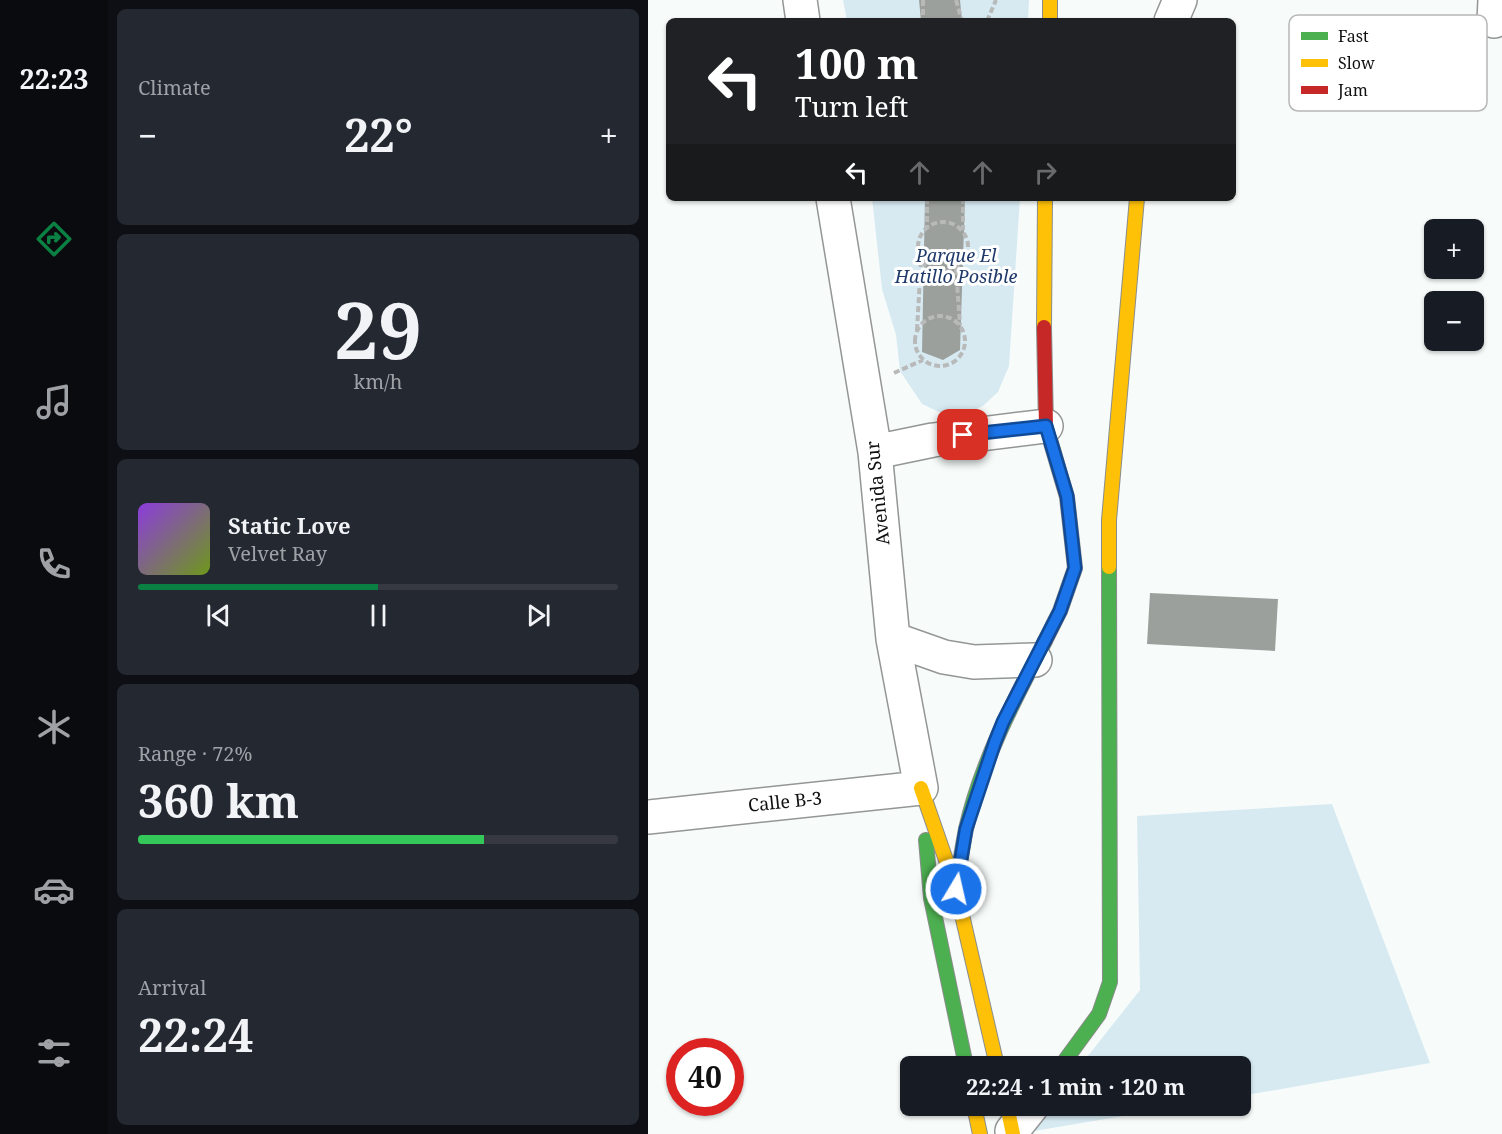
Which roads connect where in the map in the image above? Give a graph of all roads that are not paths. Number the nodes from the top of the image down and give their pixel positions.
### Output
1 (800, 0) edge
2 (1050, 0) edge
3 (1180, 0) edge
4 (803, 18) edge
5 (1050, 18) edge
6 (1172, 18) edge
7 (833, 201) edge
8 (1046, 201) edge
9 (1137, 201) edge
10 (1046, 426) junction
11 (875, 452) junction
12 (893, 639) junction
13 (1035, 660) junction
14 (921, 788) junction
15 (648, 817) edge
16 (956, 889) junction
17 (964, 1056) edge
18 (996, 1056) edge
19 (1068, 1056) edge
20 (976, 1116) edge
21 (980, 1134) edge

1 - 4 street
2 - 5 street
3 - 6 street
7 - 11 street, Avenida Sur
8 - 10 street, Avenida Sur
9 - 19 street
10 - 11 street
10 - 13 street, Avenida Sur
11 - 12 street, Avenida Sur
12 - 13 street
12 - 14 street, Avenida Sur
13 - 16 street, Avenida Sur
14 - 15 street, Calle B-3
14 - 16 street, Avenida Sur
14 - 17 street, Avenida Sur
16 - 18 street, Avenida Sur
20 - 21 street

